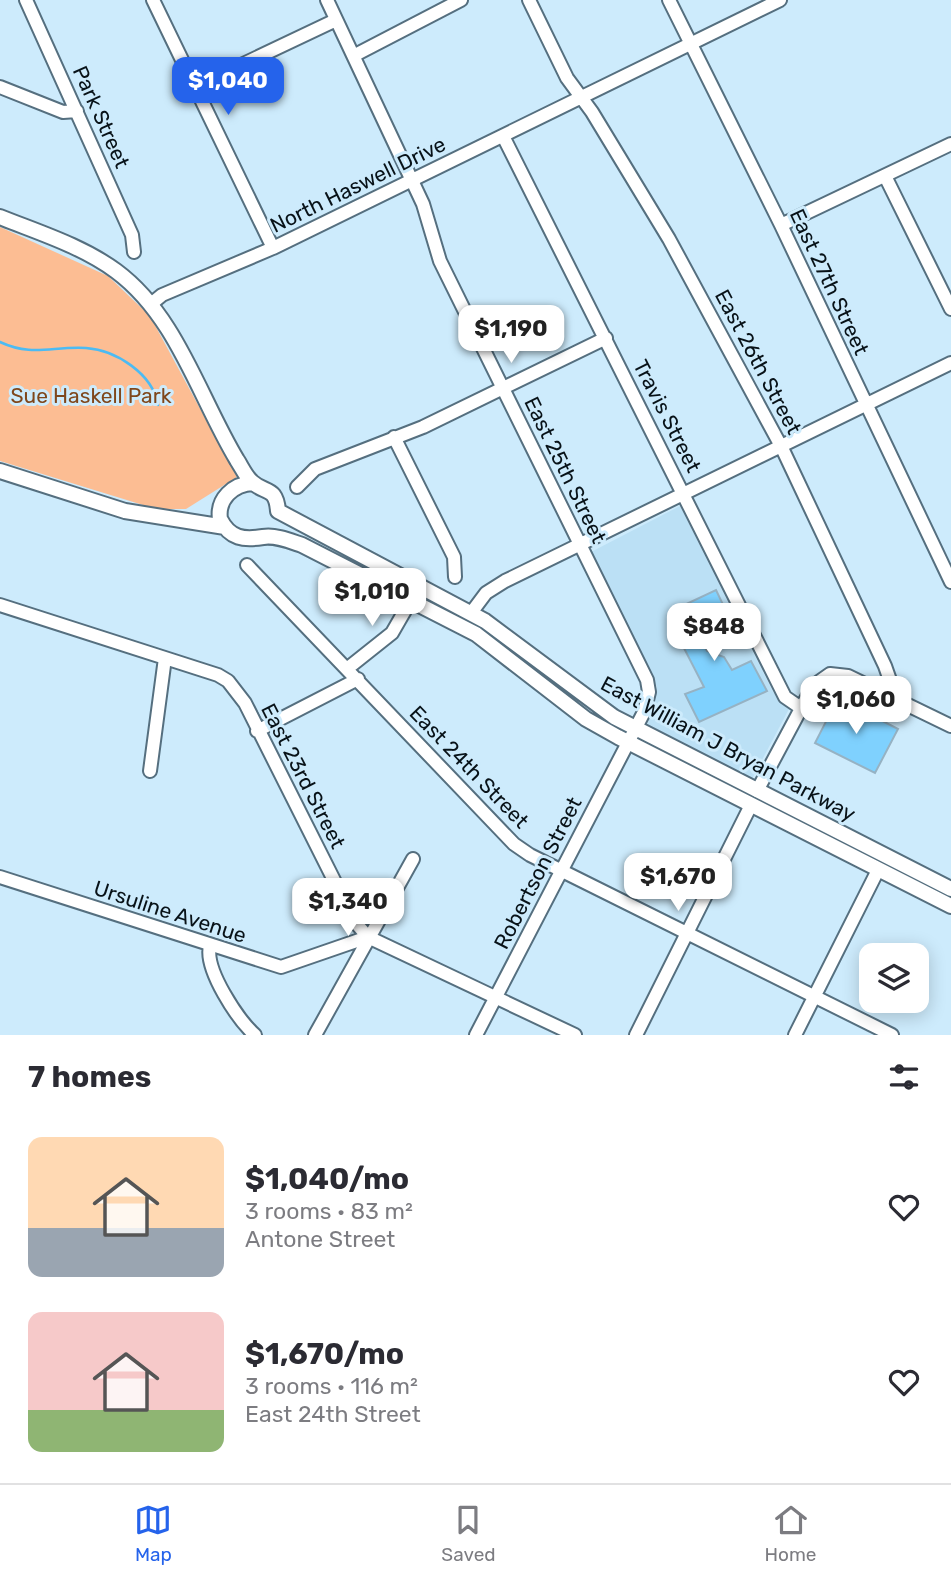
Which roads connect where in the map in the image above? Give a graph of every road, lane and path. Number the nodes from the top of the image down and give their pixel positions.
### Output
1 (26, 0) edge
2 (153, 0) edge
3 (327, 0) edge
4 (430, 0) edge
5 (461, 0) edge
6 (529, 0) edge
7 (669, 0) edge
8 (780, 0) edge
9 (436, 13) junction
10 (337, 20) junction
11 (692, 45) junction
12 (355, 55) junction
13 (0, 87) edge
14 (195, 87) junction
15 (581, 97) junction
16 (77, 111) junction
17 (503, 136) junction
18 (951, 144) edge
19 (885, 176) junction
20 (411, 181) junction
21 (0, 217) edge
22 (781, 225) junction
23 (274, 248) junction
24 (134, 252) dead end
25 (151, 304) junction
26 (951, 310) edge
27 (607, 338) junction
28 (951, 363) edge
29 (504, 389) junction
30 (867, 406) junction
31 (394, 437) junction
32 (782, 448) junction
33 (1, 475) edge
34 (253, 483) junction
35 (297, 486) dead end
36 (685, 494) junction
37 (278, 511) junction
38 (225, 527) junction
39 (262, 537) junction
40 (580, 545) junction
41 (247, 565) dead end
42 (455, 577) dead end
43 (951, 582) edge
44 (411, 600) junction
45 (0, 605) edge
46 (471, 613) junction
47 (165, 658) junction
48 (348, 667) junction
49 (358, 679) junction
50 (890, 696) junction
51 (801, 708) junction
52 (951, 726) edge
53 (635, 729) junction
54 (257, 731) junction
55 (628, 742) junction
56 (150, 771) dead end
57 (757, 790) junction
58 (751, 805) junction
59 (413, 859) dead end
60 (562, 868) junction
61 (878, 870) junction
62 (0, 877) edge
63 (951, 889) edge
64 (951, 906) edge
65 (688, 931) junction
66 (368, 937) junction
67 (210, 946) junction
68 (814, 995) junction
69 (496, 996) junction
70 (256, 1035) edge
71 (314, 1035) edge
72 (476, 1035) edge
73 (575, 1035) edge
74 (636, 1035) edge
75 (795, 1035) edge
76 (892, 1035) edge

1 - 16 street, Park Street
2 - 14 street
3 - 10 street, East 25th Street
4 - 9 street
5 - 9 street
6 - 15 street, East 26th Street
7 - 11 street, East 27th Street
8 - 11 street, North Haswell Drive
9 - 12 street
10 - 12 street, East 25th Street
10 - 14 street
11 - 15 street, North Haswell Drive
11 - 22 street, East 27th Street
12 - 20 street, East 25th Street
13 - 16 street
14 - 23 street
15 - 17 street, North Haswell Drive
15 - 32 street, East 26th Street
16 - 24 street, Park Street
17 - 20 street, North Haswell Drive
17 - 27 street, Travis Street
18 - 19 street
19 - 22 street
19 - 26 street
20 - 23 street, North Haswell Drive
20 - 29 street, East 25th Street
21 - 25 main road, East William J Bryan Parkway
22 - 30 street, East 27th Street
23 - 25 street, North Haswell Drive
25 - 34 main road, East William J Bryan Parkway
27 - 29 street
27 - 36 street, Travis Street
28 - 30 street
29 - 31 street
29 - 40 street, East 25th Street
30 - 32 street
30 - 43 street, East 27th Street
31 - 35 street
31 - 42 street
32 - 36 street
32 - 50 street, East 26th Street
33 - 38 main road, East William J Bryan Parkway
34 - 37 main road, East William J Bryan Parkway
34 - 38 main road
36 - 40 street
36 - 51 street, Travis Street
37 - 39 main road
37 - 46 main road, East William J Bryan Parkway
38 - 39 main road, East William J Bryan Parkway
39 - 44 main road, East William J Bryan Parkway
40 - 46 street
40 - 53 street, East 25th Street
41 - 48 street, East 24th Street
44 - 48 street
44 - 55 main road, East William J Bryan Parkway
45 - 47 street, East 23rd Street
46 - 53 main road, East William J Bryan Parkway
47 - 54 street, East 23rd Street
47 - 56 street
48 - 49 street, East 24th Street
49 - 54 street
49 - 60 street, East 24th Street
50 - 51 street
50 - 52 street
51 - 57 street
53 - 55 street, Robertson Street
53 - 57 main road, East William J Bryan Parkway
54 - 66 street, East 23rd Street
55 - 58 main road, East William J Bryan Parkway
55 - 60 street, Robertson Street
57 - 63 main road, East William J Bryan Parkway
58 - 61 main road, East William J Bryan Parkway
58 - 65 street
59 - 66 street
60 - 65 street, East 24th Street
60 - 69 street, Robertson Street
61 - 64 main road, East William J Bryan Parkway
61 - 68 street
62 - 67 street, Ursuline Avenue
65 - 68 street, East 24th Street
65 - 74 street
66 - 67 street, Ursuline Avenue
66 - 69 street
66 - 71 street
67 - 70 street
68 - 75 street
68 - 76 street, East 24th Street
69 - 72 street, Robertson Street
69 - 73 street

